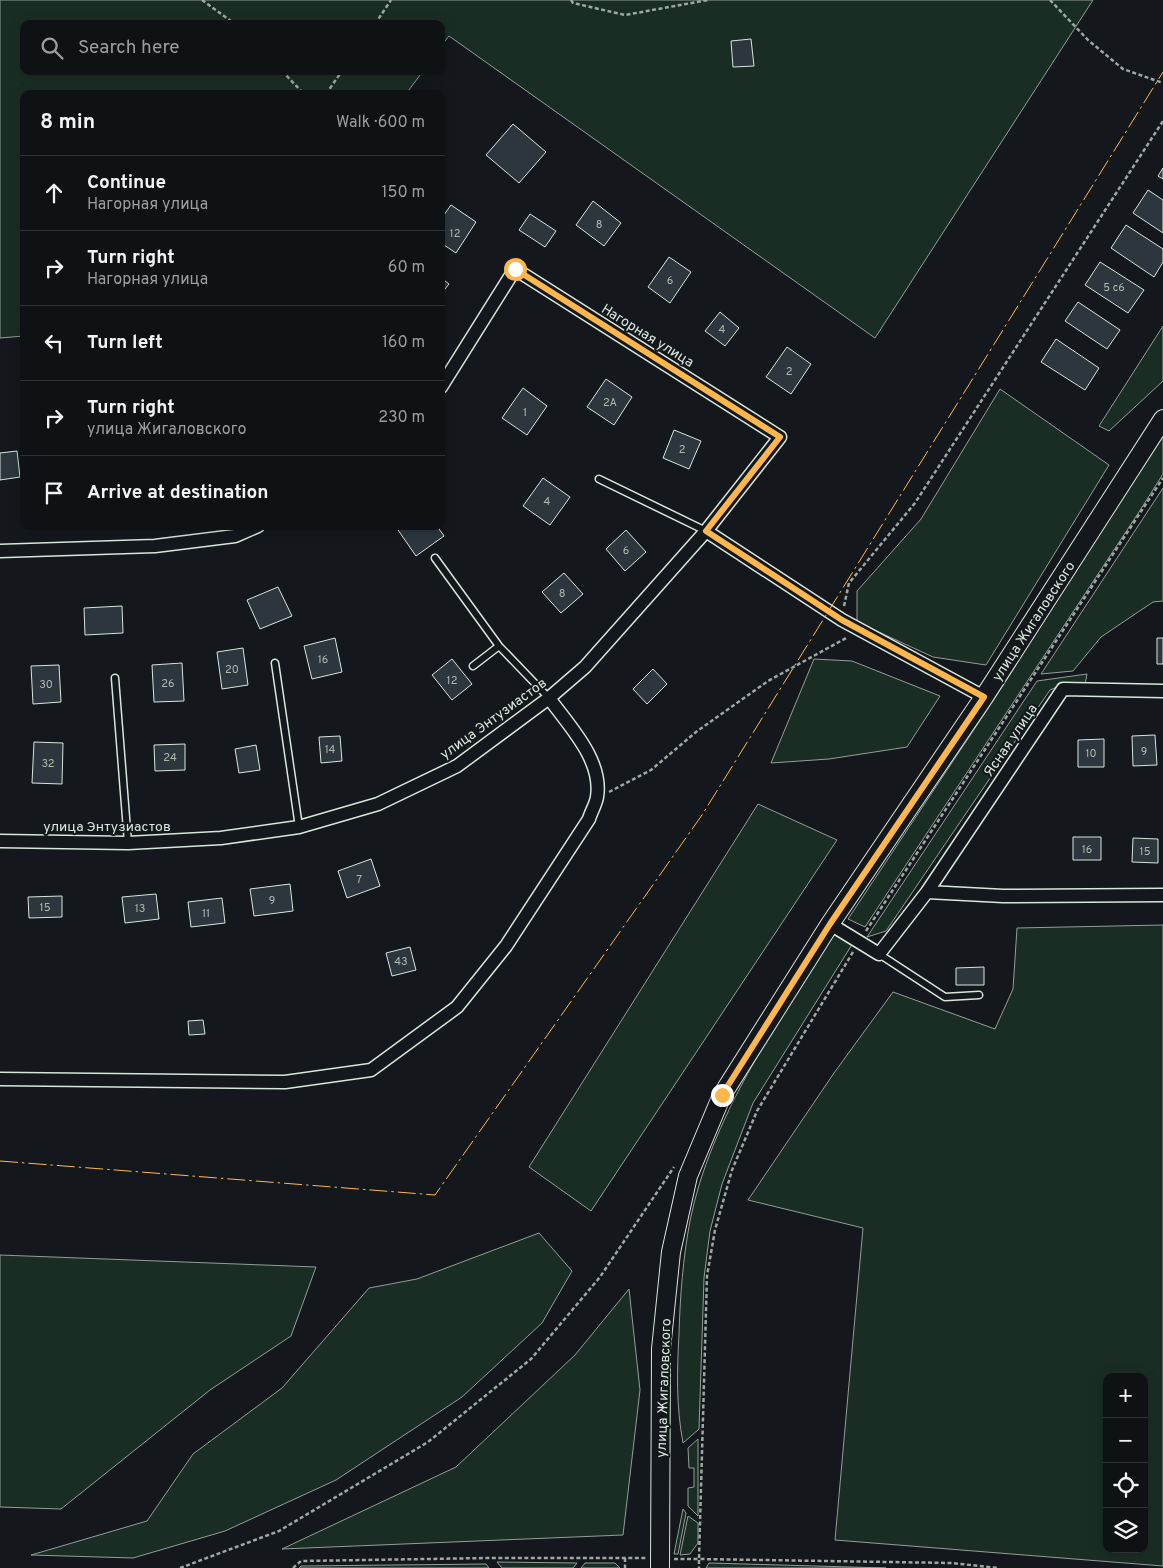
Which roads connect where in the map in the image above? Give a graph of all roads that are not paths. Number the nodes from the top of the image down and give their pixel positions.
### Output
1 (445, 381) edge
2 (1163, 419) edge
3 (599, 479) dead end
4 (249, 530) edge
5 (706, 531) junction
6 (0, 551) edge
7 (435, 558) dead end
8 (499, 646) junction
9 (275, 664) dead end
10 (473, 666) dead end
11 (115, 678) dead end
12 (1163, 691) edge
13 (984, 697) junction
14 (549, 698) junction
15 (299, 827) junction
16 (0, 841) edge
17 (128, 843) junction
18 (927, 892) junction
19 (1163, 895) edge
20 (830, 924) junction
21 (878, 954) junction
22 (979, 995) dead end
23 (0, 1078) edge
24 (660, 1563) edge

1 - 5 street, Нагорная улица
2 - 13 main road, улица Жигаловского
3 - 5 lane
4 - 6 street
5 - 13 street
5 - 14 street, улица Энтузиастов
7 - 8 lane
8 - 10 lane
8 - 14 lane
9 - 15 lane
11 - 17 lane
12 - 18 street, Ясная улица
13 - 20 main road, улица Жигаловского
14 - 15 street, улица Энтузиастов
14 - 23 street
15 - 17 street, улица Энтузиастов
16 - 17 street, улица Энтузиастов
18 - 19 street
18 - 21 street, Ясная улица
20 - 21 street
20 - 24 main road, улица Жигаловского
21 - 22 lane

